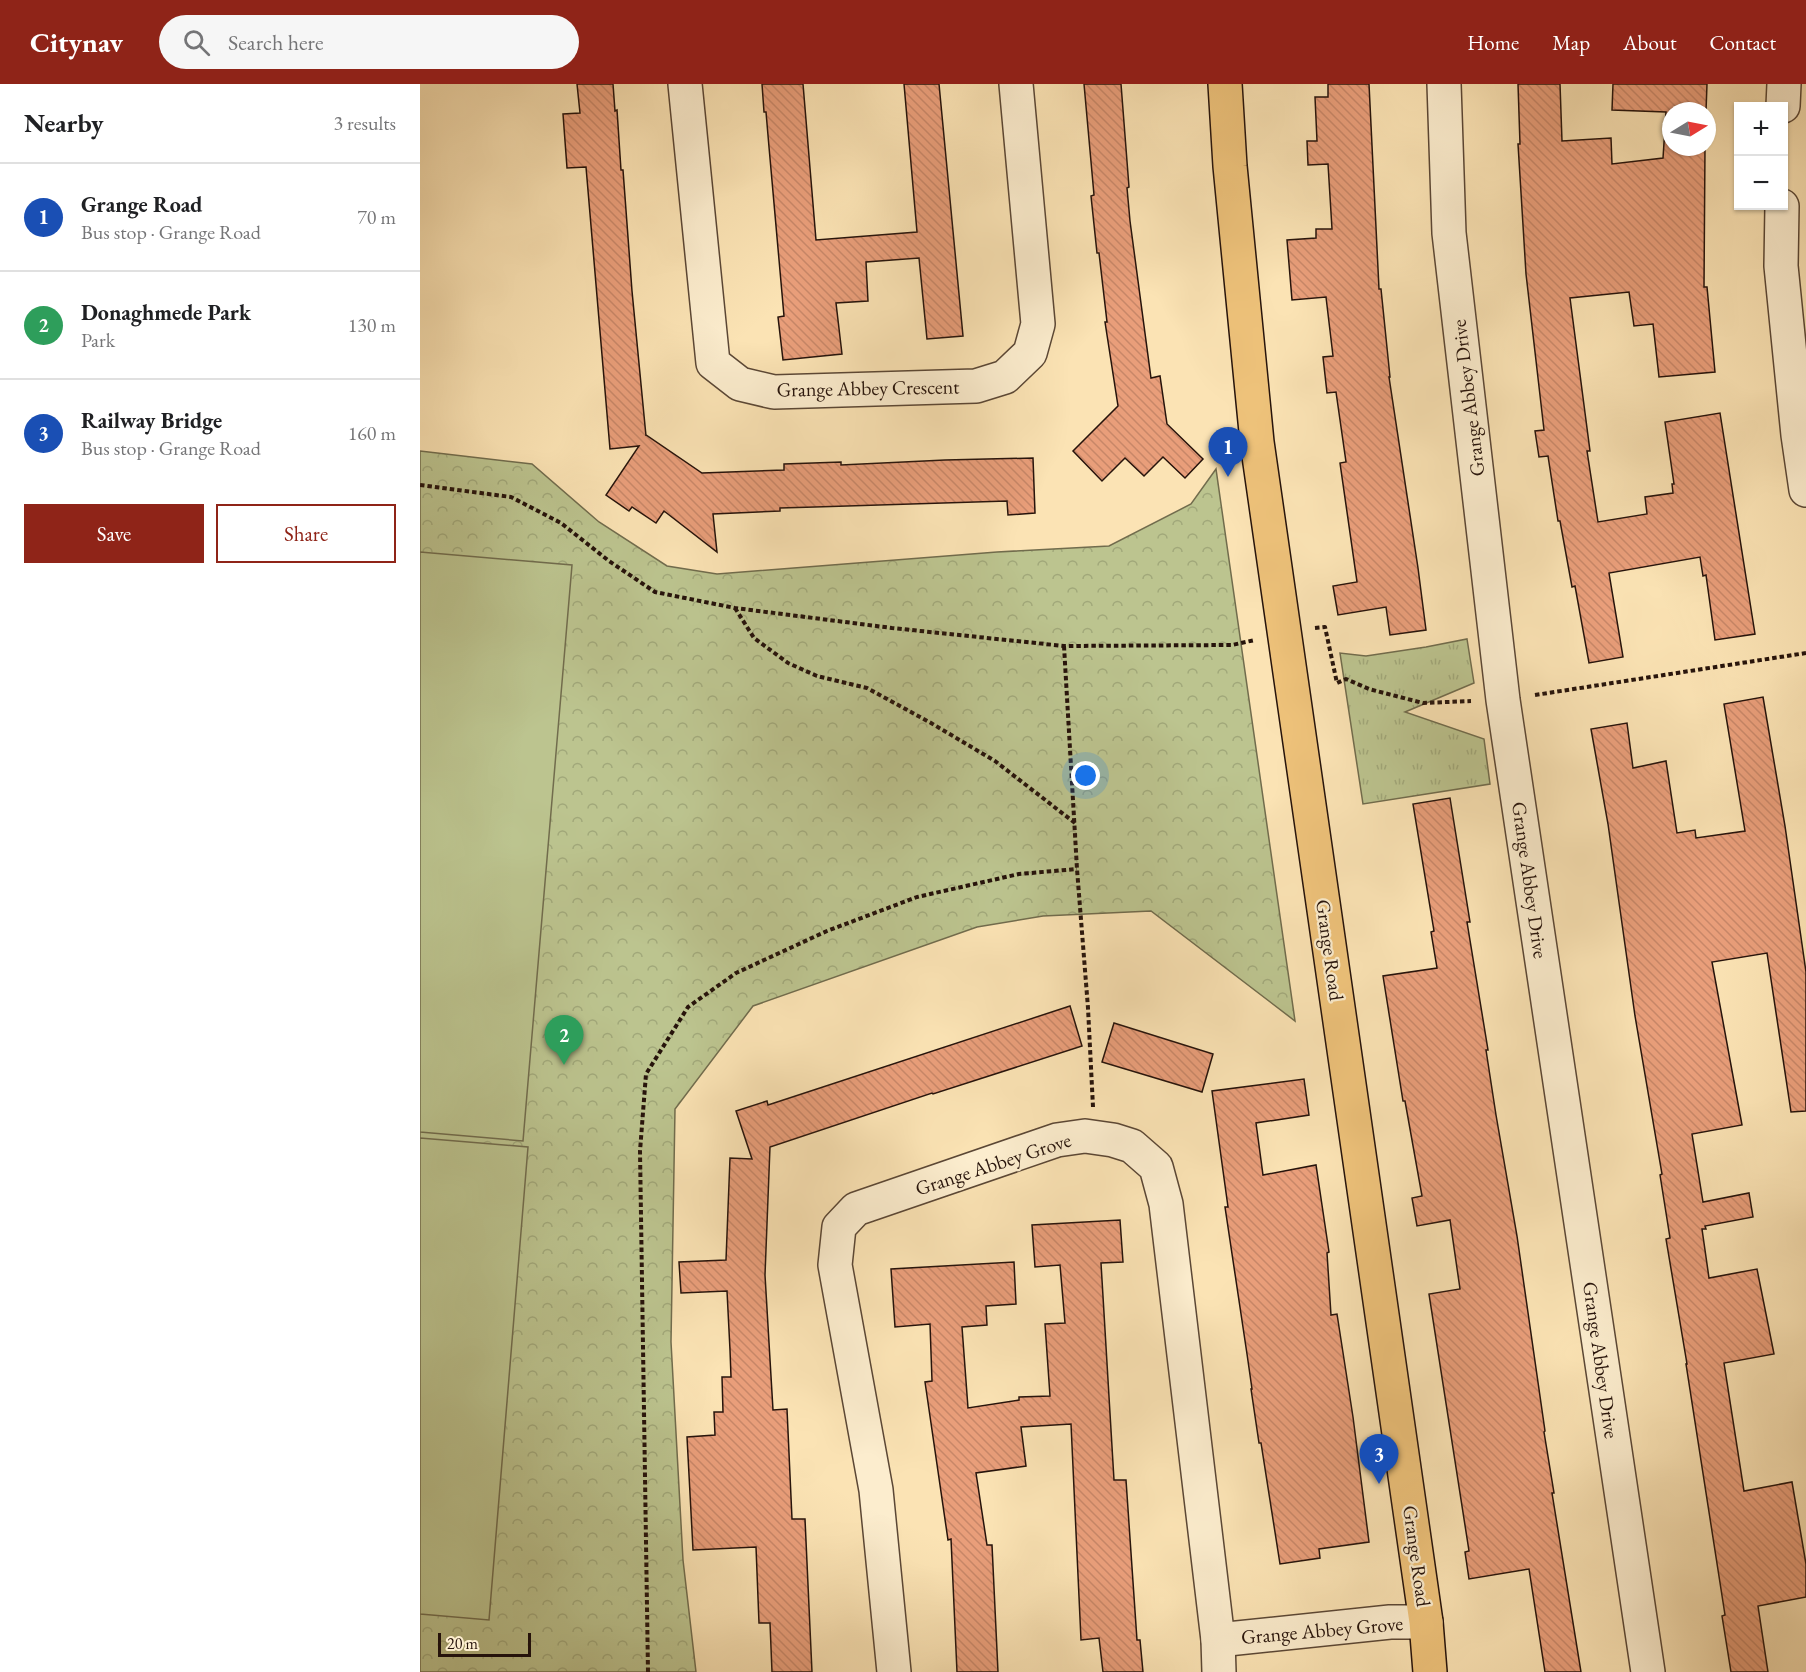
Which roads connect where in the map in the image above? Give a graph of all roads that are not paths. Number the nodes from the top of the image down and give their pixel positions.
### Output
1 (685, 84) edge
2 (1016, 84) edge
3 (1225, 84) edge
4 (1444, 84) edge
5 (1784, 84) edge
6 (1783, 102) edge
7 (1782, 210) edge
8 (1806, 490) edge
9 (1426, 1622) junction
10 (1218, 1640) junction
11 (894, 1672) edge
12 (1219, 1672) edge
13 (1430, 1672) edge
14 (1648, 1672) edge

1 - 2 street, Grange Abbey Crescent
3 - 9 main road, Grange Road
4 - 14 street, Grange Abbey Drive
5 - 6 street
7 - 8 street
9 - 10 street, Grange Abbey Grove
9 - 13 main road, Grange Road
10 - 11 street, Grange Abbey Grove
10 - 12 street, Grange Abbey Grove

